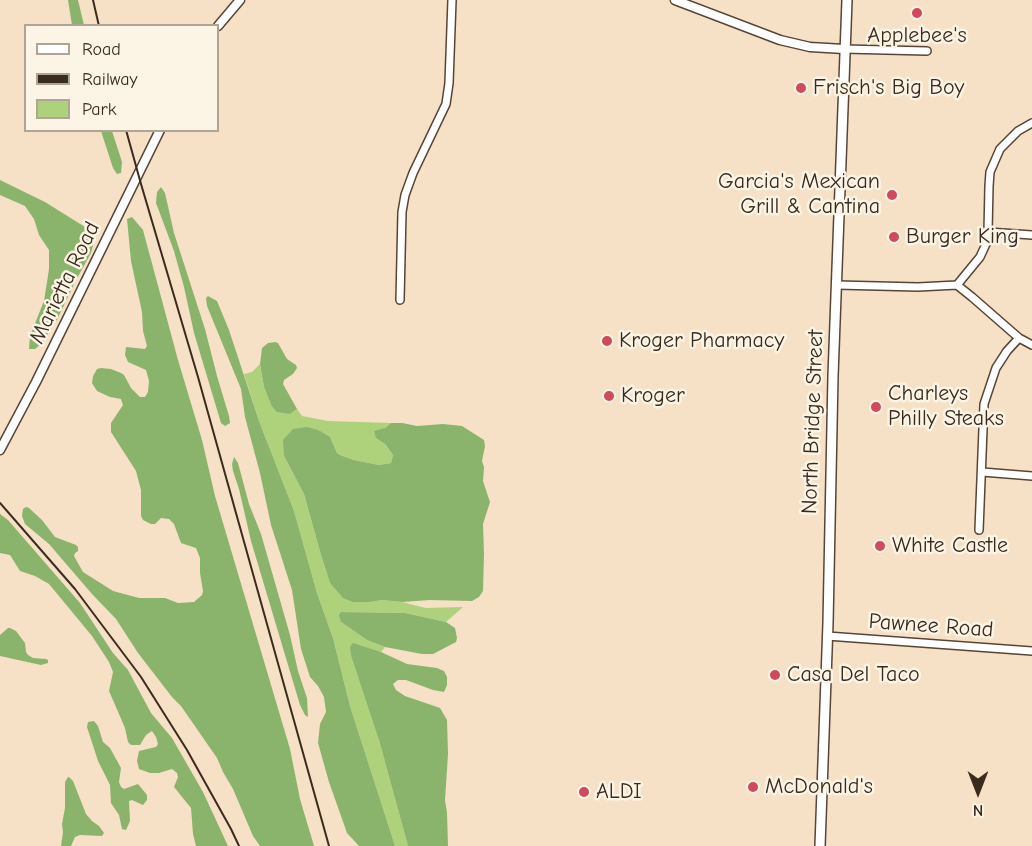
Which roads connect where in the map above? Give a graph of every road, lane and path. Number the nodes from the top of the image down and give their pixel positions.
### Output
1 (240, 0) edge
2 (452, 0) edge
3 (675, 0) edge
4 (847, 0) edge
5 (219, 25) edge
6 (844, 49) junction
7 (927, 51) dead end
8 (1032, 123) edge
9 (159, 132) edge
10 (988, 232) junction
11 (1032, 235) edge
12 (837, 285) junction
13 (957, 285) junction
14 (400, 300) dead end
15 (1019, 338) junction
16 (1032, 345) edge
17 (0, 450) edge
18 (982, 472) junction
19 (1032, 476) edge
20 (979, 530) dead end
21 (827, 636) junction
22 (1032, 651) edge
23 (820, 846) edge

1 - 5 street
2 - 14 street
3 - 6 street
4 - 6 main road, North Bridge Street
6 - 7 street
6 - 12 main road, North Bridge Street
8 - 10 street
9 - 17 street, Marietta Road
10 - 11 street
10 - 13 street
12 - 13 street
12 - 21 main road, North Bridge Street
13 - 15 street
15 - 16 street
15 - 18 street
18 - 19 street
18 - 20 street
21 - 22 street, Pawnee Road
21 - 23 main road, North Bridge Street

